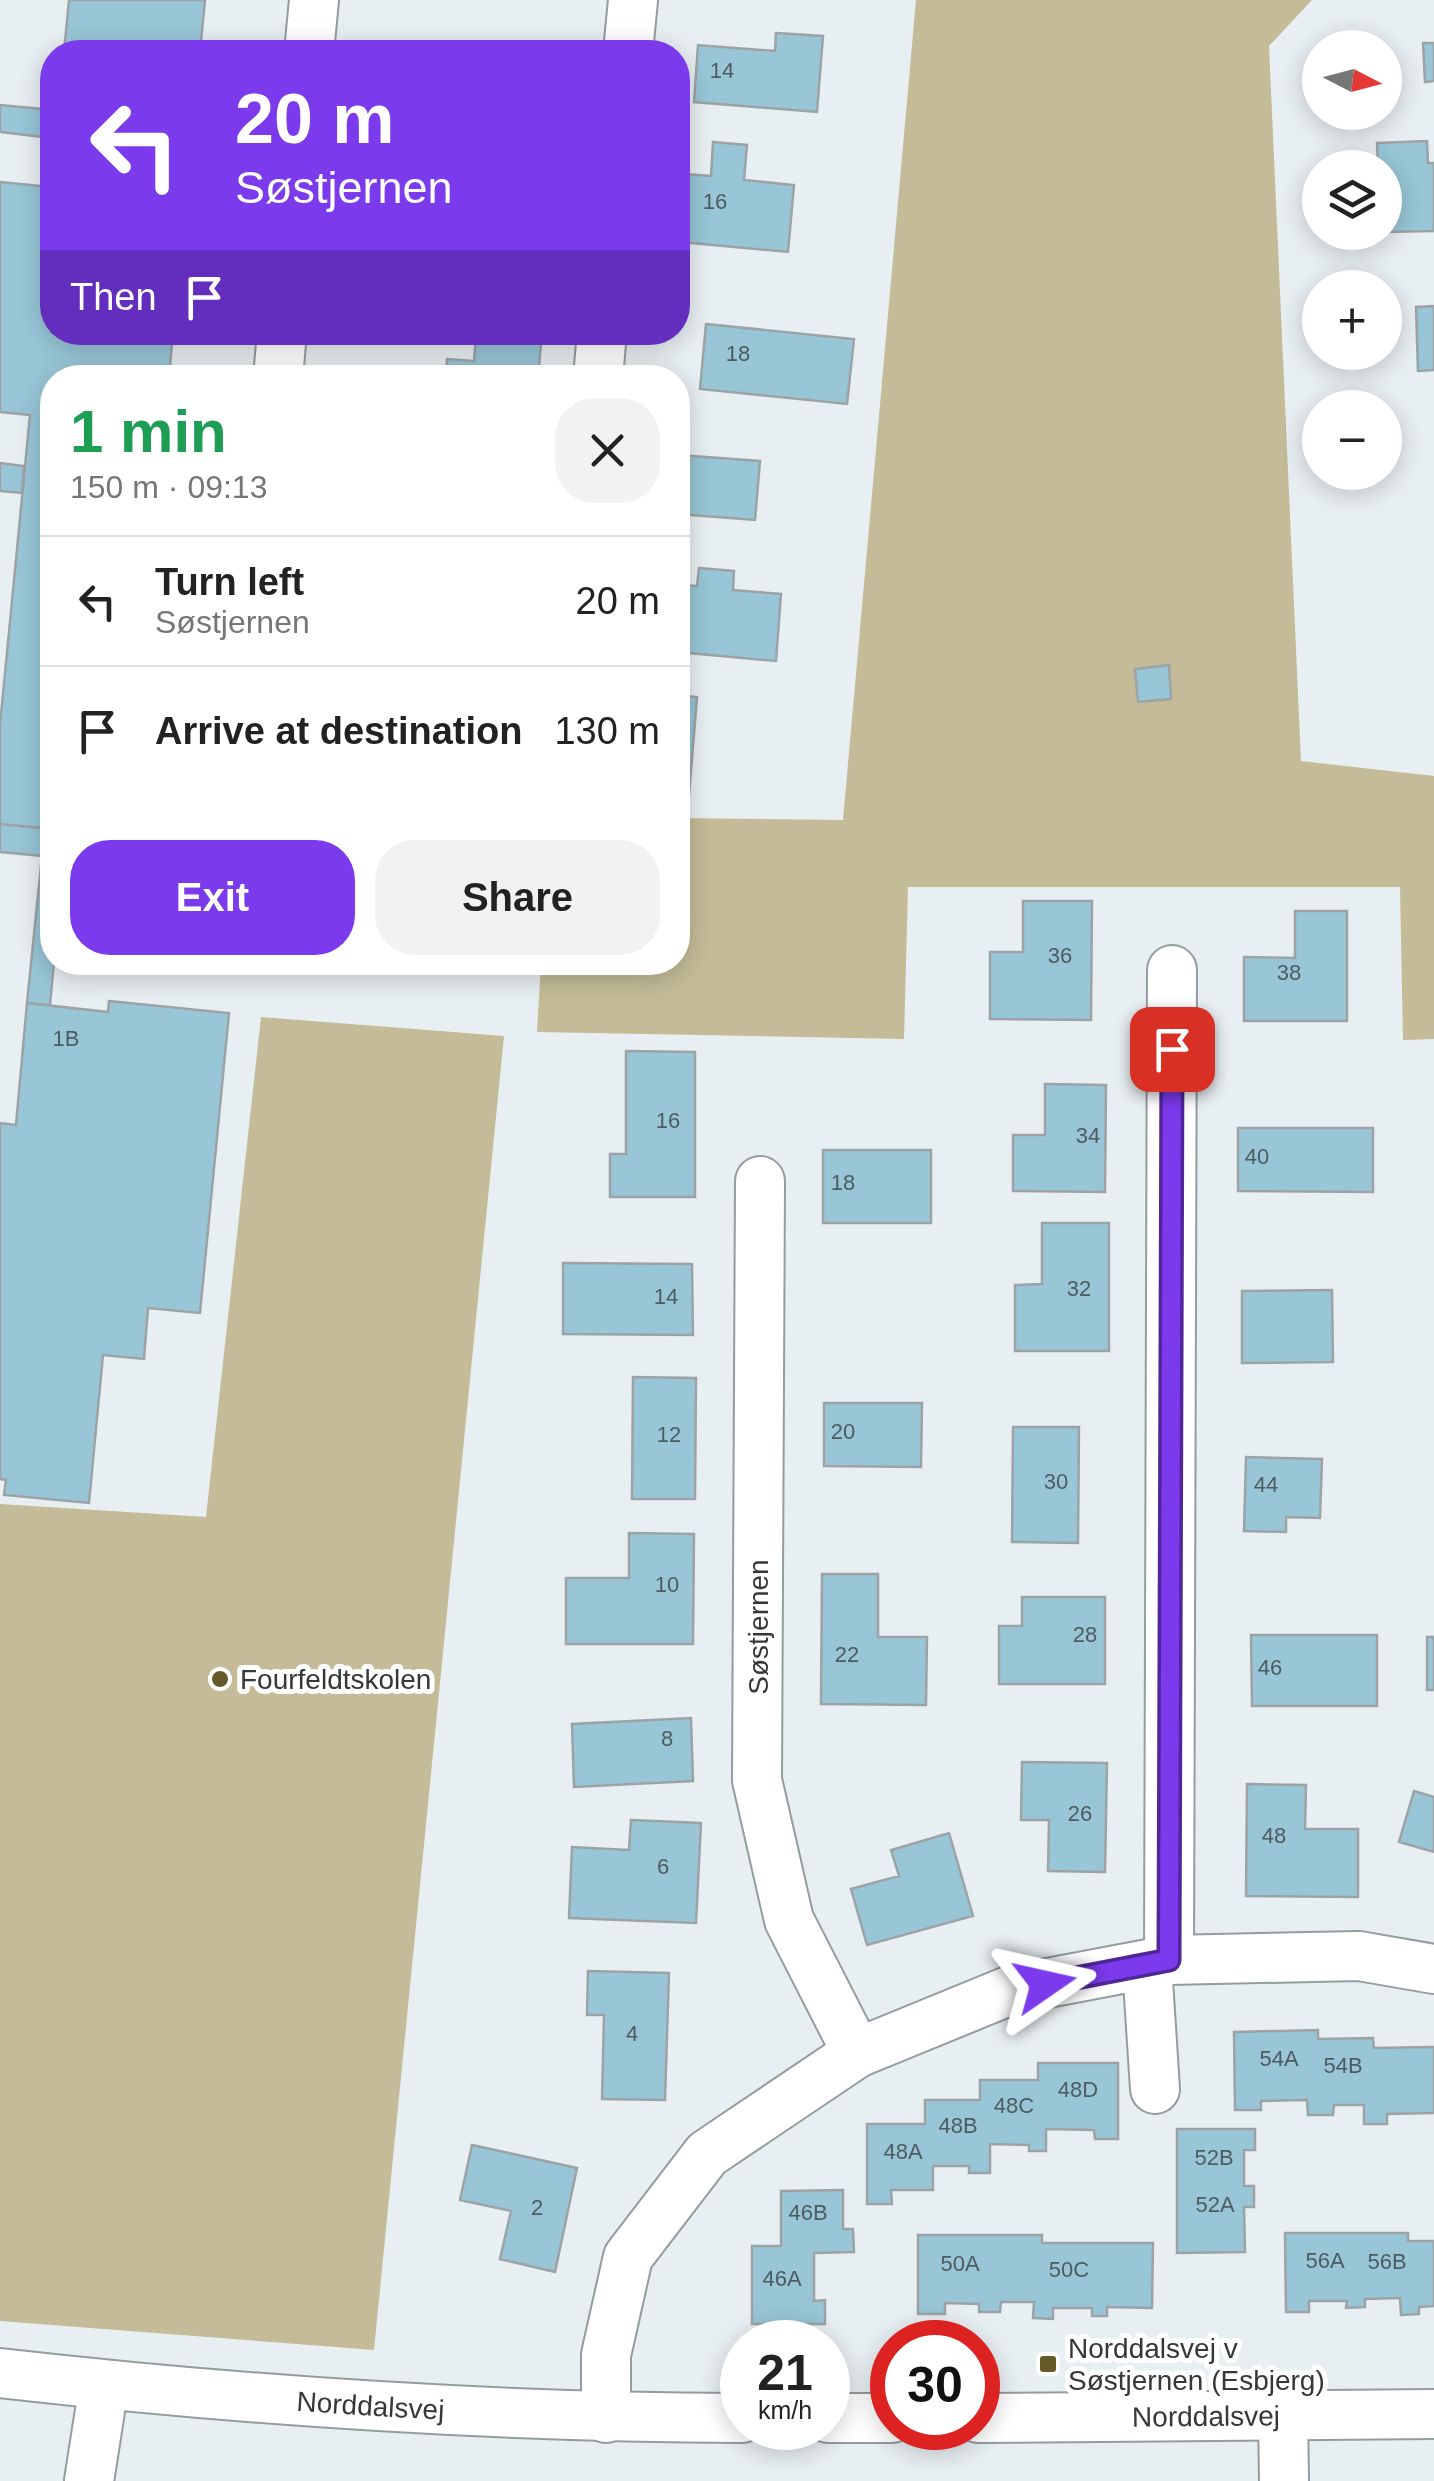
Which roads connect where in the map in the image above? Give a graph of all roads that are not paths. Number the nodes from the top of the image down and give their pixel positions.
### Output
1 (314, 0) edge
2 (633, 0) edge
3 (310, 40) edge
4 (629, 40) edge
5 (1172, 970) dead end
6 (760, 1180) dead end
7 (1158, 1963) junction
8 (1434, 1969) edge
9 (856, 2052) junction
10 (1155, 2089) dead end
11 (0, 2373) edge
12 (104, 2384) junction
13 (1434, 2414) edge
14 (1282, 2416) junction
15 (606, 2418) junction
16 (720, 2418) edge
17 (1000, 2418) edge
18 (90, 2481) edge
19 (1284, 2481) edge

1 - 3 street
2 - 4 street
5 - 7 street
6 - 9 street, Søstjernen
7 - 8 street
7 - 9 street
7 - 10 street
9 - 15 street
11 - 12 street, Norddalsvej
12 - 15 street, Norddalsvej
12 - 18 street
13 - 14 street, Norddalsvej
14 - 17 street, Norddalsvej
14 - 19 street
15 - 16 street, Norddalsvej

